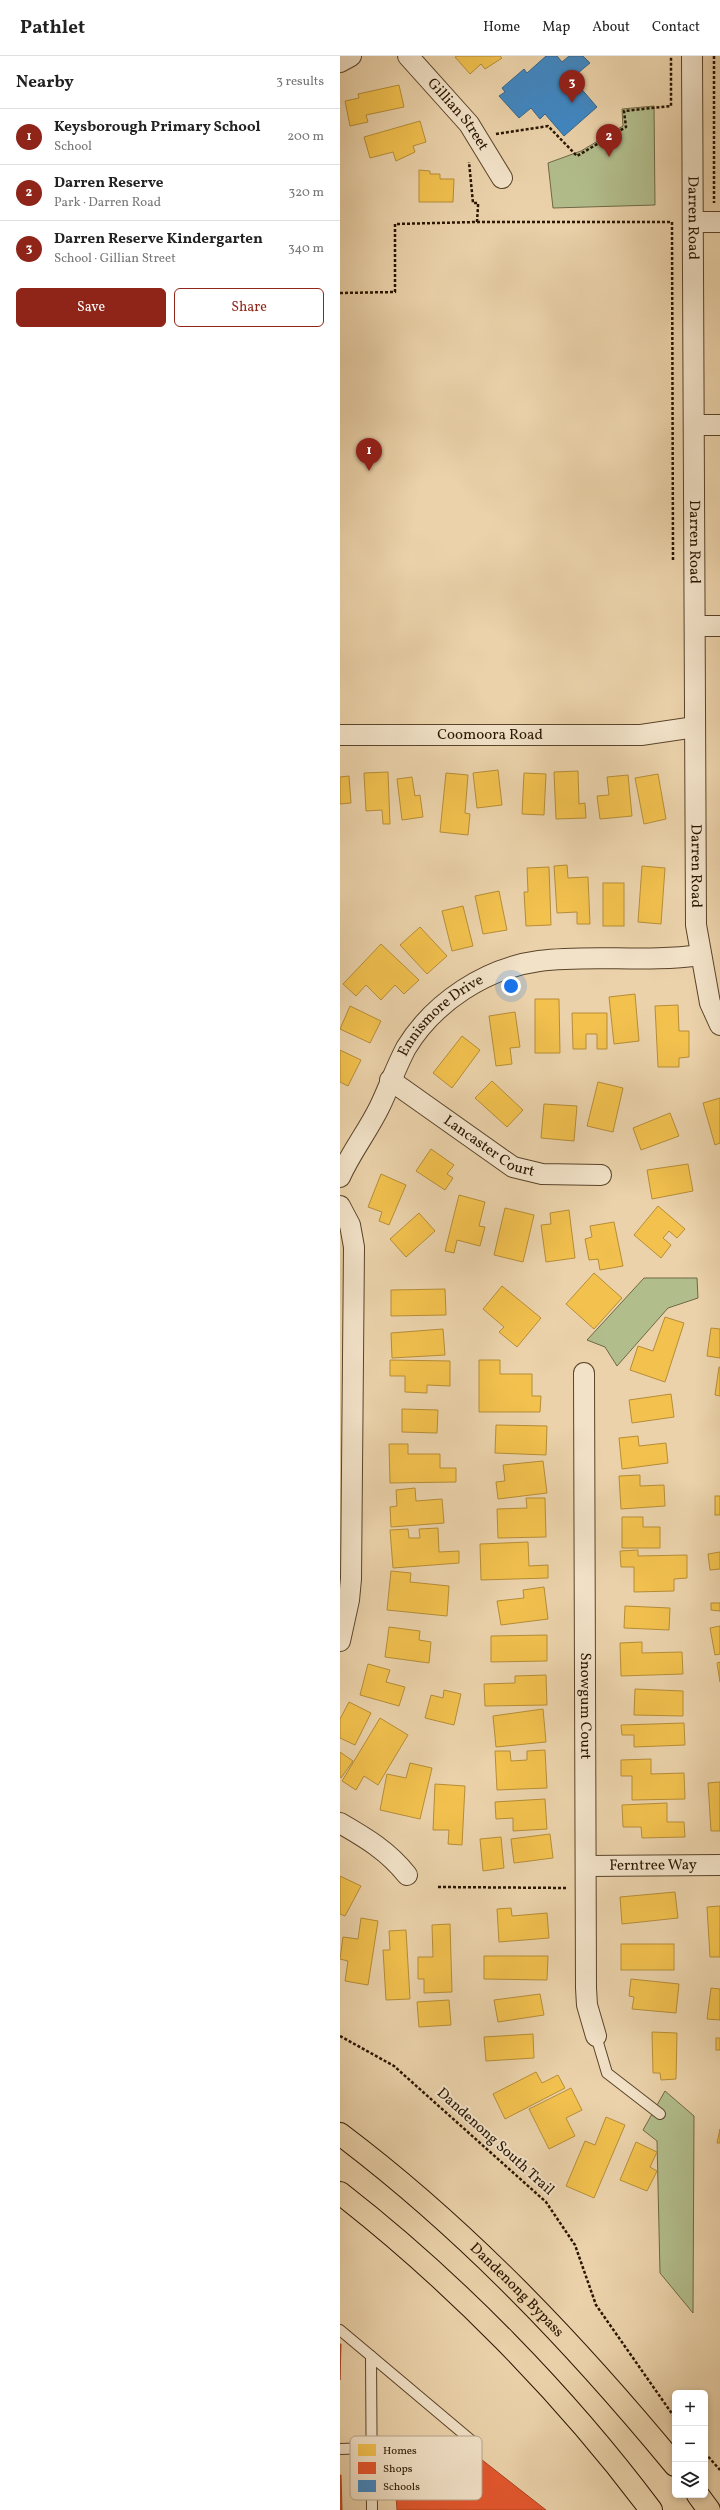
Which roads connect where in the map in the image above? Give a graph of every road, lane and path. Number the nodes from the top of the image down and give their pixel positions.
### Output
1 (351, 56) edge
2 (408, 56) edge
3 (671, 56) edge
4 (692, 56) edge
5 (714, 56) edge
6 (340, 62) edge
7 (491, 128) dead end
8 (468, 158) dead end
9 (502, 178) dead end
10 (717, 213) edge
11 (477, 222) junction
12 (693, 222) junction
13 (340, 294) edge
14 (694, 425) junction
15 (720, 425) edge
16 (673, 561) dead end
17 (695, 626) junction
18 (720, 626) edge
19 (695, 727) junction
20 (340, 735) edge
21 (641, 735) junction
22 (695, 747) junction
23 (707, 964) edge
24 (720, 1025) edge
25 (390, 1080) junction
26 (356, 1145) junction
27 (340, 1160) edge
28 (601, 1175) dead end
29 (340, 1178) edge
30 (340, 1206) edge
31 (584, 1373) dead end
32 (340, 1641) edge
33 (340, 1823) edge
34 (720, 1865) edge
35 (586, 1866) junction
36 (407, 1875) dead end
37 (438, 1887) dead end
38 (586, 1888) junction
39 (340, 2036) edge
40 (596, 2036) joint
41 (660, 2114) dead end
42 (340, 2134) edge
43 (340, 2193) edge
44 (340, 2330) edge
45 (372, 2356) junction
46 (672, 2414) edge
47 (372, 2436) edge
48 (467, 2436) edge
49 (340, 2449) edge
50 (350, 2449) edge
51 (708, 2456) edge
52 (672, 2462) edge
53 (720, 2470) edge
54 (700, 2498) edge
55 (646, 2503) edge
56 (709, 2510) edge

1 - 6 street
2 - 9 street, Gillian Street
3 - 7 path
4 - 12 street, Darren Road
5 - 10 path
8 - 11 path
10 - 12 street
11 - 13 path
11 - 16 path
12 - 14 street, Darren Road
14 - 15 street
14 - 17 street, Darren Road
17 - 18 street
17 - 19 street, Darren Road
19 - 21 street, Coomoora Road
19 - 22 street, Darren Road
20 - 21 street, Coomoora Road
21 - 22 street, Coomoora Road
22 - 23 street, Darren Road
23 - 24 street, Darren Road
23 - 25 street, Ennismore Drive
25 - 26 street, Ennismore Drive
25 - 28 street, Lancaster Court
26 - 27 street, Ennismore Drive
26 - 29 street, Ennismore Drive
30 - 32 street
31 - 35 street, Snowgum Court
33 - 36 street
34 - 35 street, Ferntree Way
35 - 38 street, Snowgum Court
37 - 38 path
38 - 40 street, Snowgum Court
39 - 46 path, Dandenong South Trail
40 - 41 lane
42 - 52 highway, Dandenong Bypass
43 - 55 highway
44 - 45 lane
45 - 47 lane
45 - 48 lane
49 - 50 lane
51 - 53 path
54 - 56 highway

